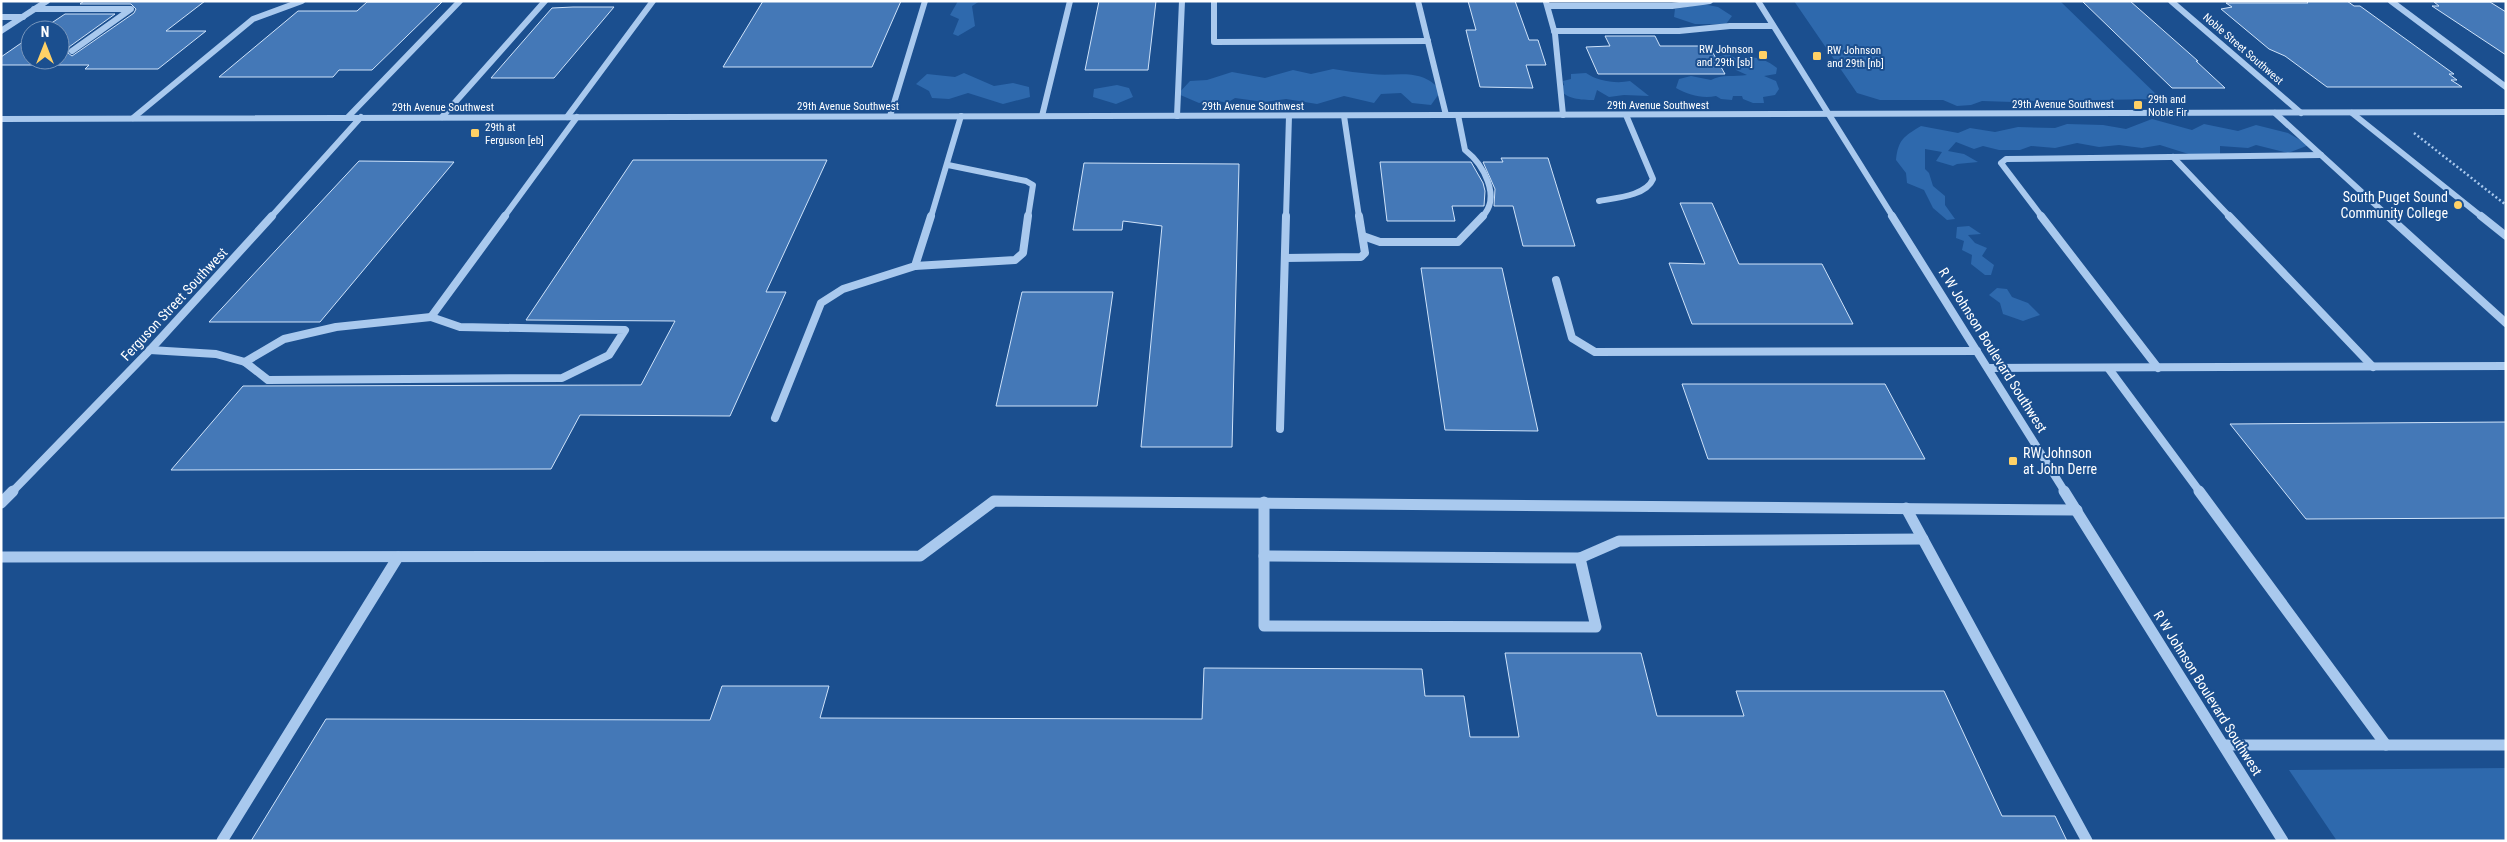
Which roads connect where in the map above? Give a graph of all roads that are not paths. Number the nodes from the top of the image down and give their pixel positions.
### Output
1 (47, 1) edge
2 (302, 1) edge
3 (460, 1) edge
4 (545, 1) edge
5 (653, 1) edge
6 (926, 1) edge
7 (1070, 1) edge
8 (1182, 1) edge
9 (1214, 1) edge
10 (1418, 1) edge
11 (1710, 1) edge
12 (1758, 1) edge
13 (2171, 1) edge
14 (2391, 1) edge
15 (1547, 4) edge
16 (34, 9) junction
17 (1, 17) edge
18 (23, 17) junction
19 (1773, 26) junction
20 (1, 31) edge
21 (1554, 31) junction
22 (1428, 41) junction
23 (72, 51) dead end
24 (2506, 87) edge
25 (2506, 112) edge
26 (2275, 113) junction
27 (2301, 113) junction
28 (2352, 113) junction
29 (1446, 115) junction
30 (1458, 115) junction
31 (1563, 115) junction
32 (1626, 115) junction
33 (1829, 115) junction
34 (890, 116) junction
35 (961, 116) junction
36 (1042, 116) junction
37 (1177, 116) junction
38 (1289, 116) junction
39 (1344, 116) junction
40 (348, 117) junction
41 (361, 117) junction
42 (442, 117) junction
43 (567, 117) junction
44 (577, 117) junction
45 (134, 118) junction
46 (1, 119) edge
47 (2321, 155) junction
48 (2173, 156) junction
49 (948, 165) junction
50 (1599, 201) dead end
51 (1363, 236) junction
52 (2506, 236) edge
53 (1285, 258) junction
54 (915, 266) junction
55 (1556, 280) dead end
56 (431, 317) junction
57 (2506, 323) edge
58 (150, 350) junction
59 (1977, 351) junction
60 (246, 362) junction
61 (2506, 366) edge
62 (2373, 367) junction
63 (1989, 368) junction
64 (2158, 368) junction
65 (2109, 369) junction
66 (775, 418) dead end
67 (1280, 429) dead end
68 (1264, 502) junction
69 (1, 503) edge
70 (1906, 508) junction
71 (2077, 510) junction
72 (1923, 540) junction
73 (1264, 556) junction
74 (398, 557) junction
75 (1, 558) edge
76 (1580, 558) junction
77 (2224, 745) junction
78 (2386, 745) junction
79 (2506, 745) edge
80 (222, 841) edge
81 (2087, 841) edge
82 (2283, 841) edge

1 - 16 street
2 - 45 street
3 - 40 street
4 - 42 lane
5 - 43 lane
6 - 34 street
7 - 36 street
8 - 37 lane
9 - 22 street
10 - 22 street
11 - 15 street
12 - 19 street, R W Johnson Boulevard Southwest
13 - 27 street, Noble Street Southwest
14 - 24 street
15 - 21 street
16 - 18 street
16 - 23 street
17 - 18 street
18 - 20 street
19 - 21 street
19 - 33 street, R W Johnson Boulevard Southwest
21 - 31 street
22 - 29 street
25 - 28 street, 29th Avenue Southwest
26 - 27 street, 29th Avenue Southwest
26 - 33 street, 29th Avenue Southwest
26 - 47 street
27 - 28 street, 29th Avenue Southwest
28 - 52 street
29 - 30 street, 29th Avenue Southwest
29 - 39 street, 29th Avenue Southwest
30 - 31 street, 29th Avenue Southwest
30 - 51 street
31 - 32 street, 29th Avenue Southwest
32 - 33 street, 29th Avenue Southwest
32 - 50 street
33 - 59 street, R W Johnson Boulevard Southwest
34 - 35 street, 29th Avenue Southwest
34 - 44 street, 29th Avenue Southwest
35 - 36 street, 29th Avenue Southwest
35 - 49 street
36 - 37 street, 29th Avenue Southwest
37 - 38 street, 29th Avenue Southwest
38 - 39 street, 29th Avenue Southwest
38 - 53 street
39 - 51 street
40 - 41 street, 29th Avenue Southwest
40 - 45 street, 29th Avenue Southwest
41 - 42 street, 29th Avenue Southwest
41 - 58 street, Ferguson Street Southwest
42 - 43 street, 29th Avenue Southwest
43 - 44 street, 29th Avenue Southwest
44 - 56 street
45 - 46 street, 29th Avenue Southwest
47 - 48 lane
47 - 57 street
48 - 62 street
48 - 64 lane
49 - 54 street
49 - 54 lane
51 - 53 street
53 - 67 street
54 - 66 street
55 - 59 street
56 - 60 street
56 - 60 street
58 - 60 street
58 - 69 street, Ferguson Street Southwest
59 - 63 street, R W Johnson Boulevard Southwest
61 - 62 lane
62 - 64 lane
63 - 65 lane
63 - 71 street, R W Johnson Boulevard Southwest
64 - 65 lane
65 - 78 street
68 - 70 street
68 - 73 street
68 - 74 street
70 - 71 street
70 - 72 street
71 - 77 street, R W Johnson Boulevard Southwest
72 - 76 street
72 - 81 street
73 - 76 street
73 - 76 street
74 - 75 street
74 - 80 street
77 - 78 lane
77 - 82 street, R W Johnson Boulevard Southwest
78 - 79 lane

